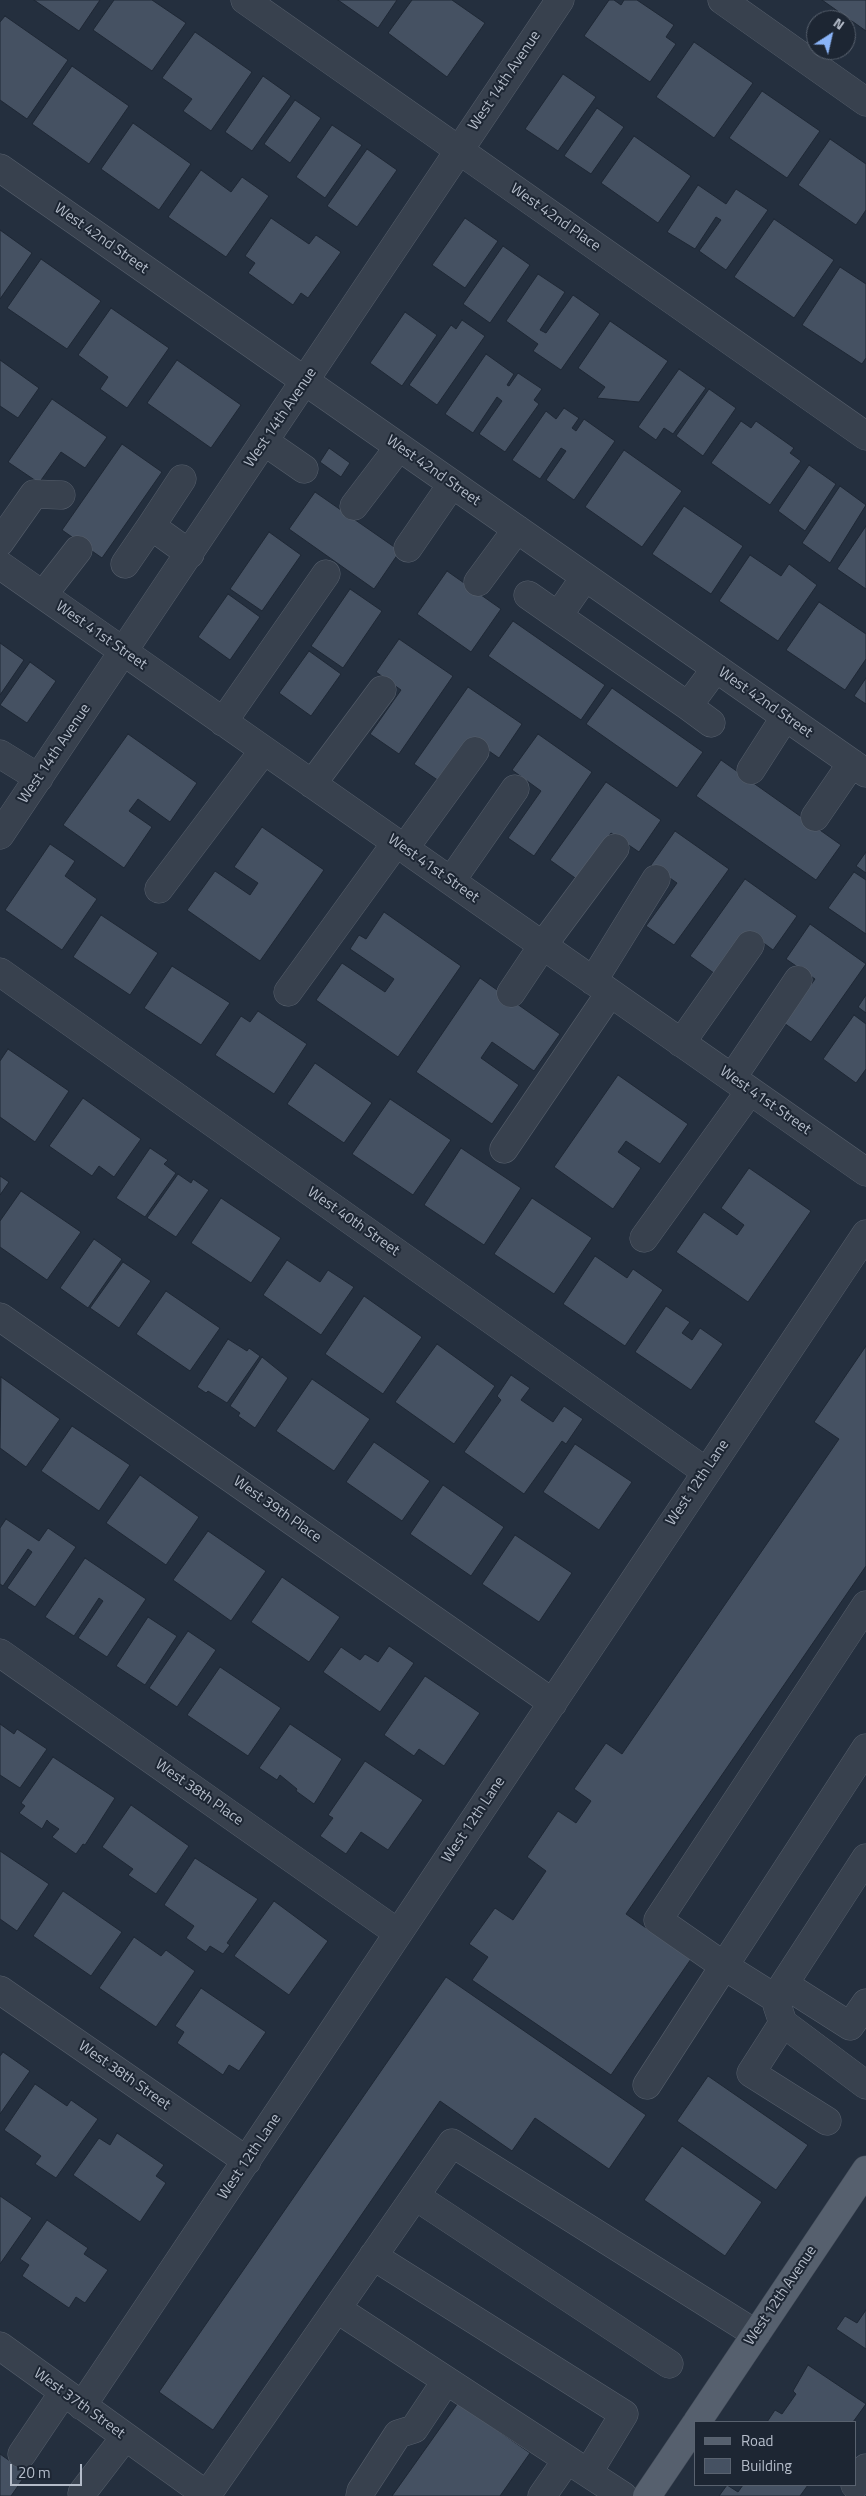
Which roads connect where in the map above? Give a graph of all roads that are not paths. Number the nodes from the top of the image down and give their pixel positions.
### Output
1 (245, 0) edge
2 (560, 0) edge
3 (722, 0) edge
4 (866, 102) edge
5 (459, 150) junction
6 (0, 168) edge
7 (306, 382) junction
8 (866, 436) edge
9 (265, 442) junction
10 (399, 447) junction
11 (304, 469) dead end
12 (182, 479) dead end
13 (452, 484) junction
14 (61, 495) dead end
15 (354, 506) dead end
16 (151, 526) junction
17 (516, 529) junction
18 (0, 542) edge
19 (408, 548) dead end
20 (78, 550) dead end
21 (190, 554) junction
22 (125, 564) dead end
23 (0, 566) edge
24 (326, 574) dead end
25 (585, 577) junction
26 (478, 582) dead end
27 (43, 595) junction
28 (528, 596) dead end
29 (558, 616) junction
30 (124, 652) junction
31 (716, 668) junction
32 (382, 690) dead end
33 (688, 706) junction
34 (785, 717) junction
35 (223, 722) junction
36 (711, 723) dead end
37 (264, 750) junction
38 (475, 752) dead end
39 (0, 754) edge
40 (859, 768) edge
41 (751, 770) dead end
42 (39, 778) junction
43 (312, 784) junction
44 (515, 789) dead end
45 (815, 817) dead end
46 (0, 835) edge
47 (400, 846) junction
48 (615, 848) dead end
49 (656, 879) dead end
50 (451, 881) junction
51 (159, 889) dead end
52 (543, 945) junction
53 (750, 945) dead end
54 (0, 972) edge
55 (798, 980) dead end
56 (601, 987) junction
57 (288, 992) dead end
58 (511, 993) dead end
59 (682, 1043) junction
60 (741, 1085) junction
61 (504, 1149) dead end
62 (866, 1172) edge
63 (866, 1234) edge
64 (644, 1238) dead end
65 (0, 1317) edge
66 (706, 1472) junction
67 (866, 1605) edge
68 (0, 1653) edge
69 (553, 1703) junction
70 (866, 1748) edge
71 (866, 1858) edge
72 (398, 1933) junction
73 (724, 1966) junction
74 (0, 1990) edge
75 (781, 2002) junction
76 (866, 2003) edge
77 (647, 2085) dead end
78 (866, 2085) edge
79 (827, 2122) dead end
80 (247, 2162) junction
81 (866, 2170) edge
82 (415, 2196) junction
83 (373, 2256) junction
84 (337, 2309) junction
85 (756, 2334) junction
86 (0, 2346) edge
87 (669, 2364) dead end
88 (446, 2381) junction
89 (72, 2399) junction
90 (698, 2421) edge
91 (694, 2427) edge
92 (125, 2437) junction
93 (22, 2454) dead end
94 (577, 2466) junction
95 (866, 2468) edge
96 (856, 2483) edge
97 (82, 2493) dead end
98 (198, 2493) edge
99 (361, 2493) edge
100 (542, 2496) edge
101 (624, 2496) edge
102 (646, 2496) edge

1 - 5 street, West 42nd Place
2 - 5 street, West 14th Avenue
3 - 4 street
5 - 7 street, West 14th Avenue
5 - 8 street, West 42nd Place
6 - 7 street, West 42nd Street
7 - 9 street, West 14th Avenue
7 - 10 street, West 42nd Street
9 - 11 street
9 - 21 street, West 14th Avenue
10 - 13 street, West 42nd Street
10 - 15 street
12 - 16 street
13 - 17 street, West 42nd Street
13 - 19 street
14 - 18 street
16 - 21 street
16 - 22 street
17 - 25 street, West 42nd Street
17 - 26 street
20 - 27 street
21 - 30 street, West 14th Avenue
23 - 27 street, West 41st Street
24 - 35 street
25 - 29 street
25 - 31 street, West 42nd Street
27 - 30 street, West 41st Street
28 - 29 street
29 - 33 street
30 - 35 street, West 41st Street
30 - 42 street, West 14th Avenue
31 - 33 street
31 - 34 street, West 42nd Street
32 - 43 street
33 - 36 street
34 - 40 street, West 42nd Street
34 - 41 street
35 - 37 street, West 41st Street
37 - 43 street, West 41st Street
37 - 51 street
38 - 47 street
39 - 42 street
40 - 45 street
42 - 46 street, West 14th Avenue
43 - 47 street, West 41st Street
44 - 50 street
47 - 50 street, West 41st Street
47 - 57 street
48 - 52 street
49 - 56 street
50 - 52 street, West 41st Street
52 - 56 street, West 41st Street
52 - 58 street
53 - 59 street
54 - 66 street, West 40th Street
55 - 60 street
56 - 59 street, West 41st Street
56 - 61 street
59 - 60 street, West 41st Street
60 - 62 street, West 41st Street
60 - 64 street
63 - 66 street, West 12th Lane
65 - 69 street, West 39th Place
66 - 69 street, West 12th Lane
67 - 73 street
68 - 72 street, West 38th Place
69 - 72 street, West 12th Lane
70 - 73 street
71 - 75 street
72 - 80 street, West 12th Lane
73 - 75 street
73 - 77 street
74 - 80 street, West 38th Street
75 - 76 street
75 - 78 street
75 - 79 street
80 - 89 street, West 12th Lane
81 - 85 main road, West 12th Avenue
82 - 83 street
82 - 85 street
82 - 87 street
83 - 84 street
83 - 94 street
84 - 88 street
84 - 98 street
85 - 90 main road, West 12th Avenue
86 - 89 street, West 37th Street
88 - 94 street
88 - 99 street
89 - 92 street, West 37th Street
89 - 93 street, West 12th Lane
91 - 102 main road, West 12th Avenue
92 - 97 street
92 - 98 street, West 37th Street
94 - 100 street
94 - 101 street
95 - 96 street

